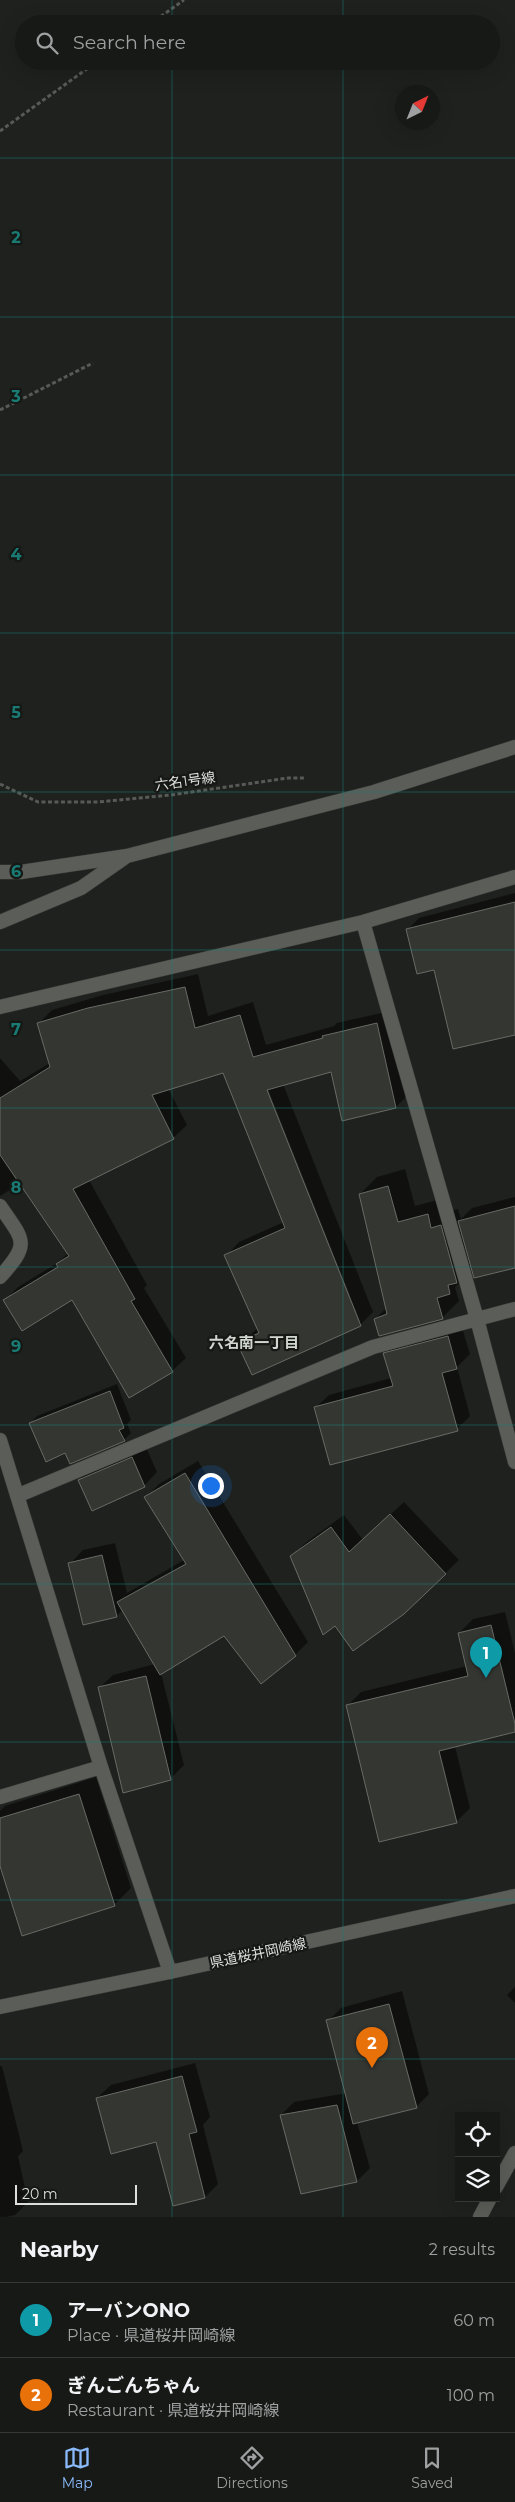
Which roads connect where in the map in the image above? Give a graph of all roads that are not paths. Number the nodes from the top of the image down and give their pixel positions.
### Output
1 (515, 747) edge
2 (126, 856) junction
3 (0, 872) edge
4 (515, 878) edge
5 (0, 922) edge
6 (362, 922) junction
7 (0, 1007) edge
8 (0, 1206) edge
9 (0, 1277) edge
10 (515, 1309) edge
11 (477, 1319) junction
12 (0, 1440) edge
13 (515, 1462) edge
14 (19, 1495) junction
15 (101, 1767) junction
16 (0, 1797) edge
17 (515, 1896) edge
18 (170, 1972) junction
19 (0, 2007) edge
20 (515, 2153) edge
21 (500, 2180) edge
22 (488, 2202) edge
23 (480, 2217) edge

1 - 2 street
2 - 3 street
2 - 5 street
4 - 6 street
6 - 7 street
6 - 11 street
8 - 9 street
10 - 11 street
11 - 13 street
11 - 14 street
12 - 14 street
14 - 15 street
15 - 16 street
15 - 18 street
17 - 18 street, 県道桜井岡崎線
18 - 19 street, 県道桜井岡崎線
20 - 21 street
22 - 23 street

